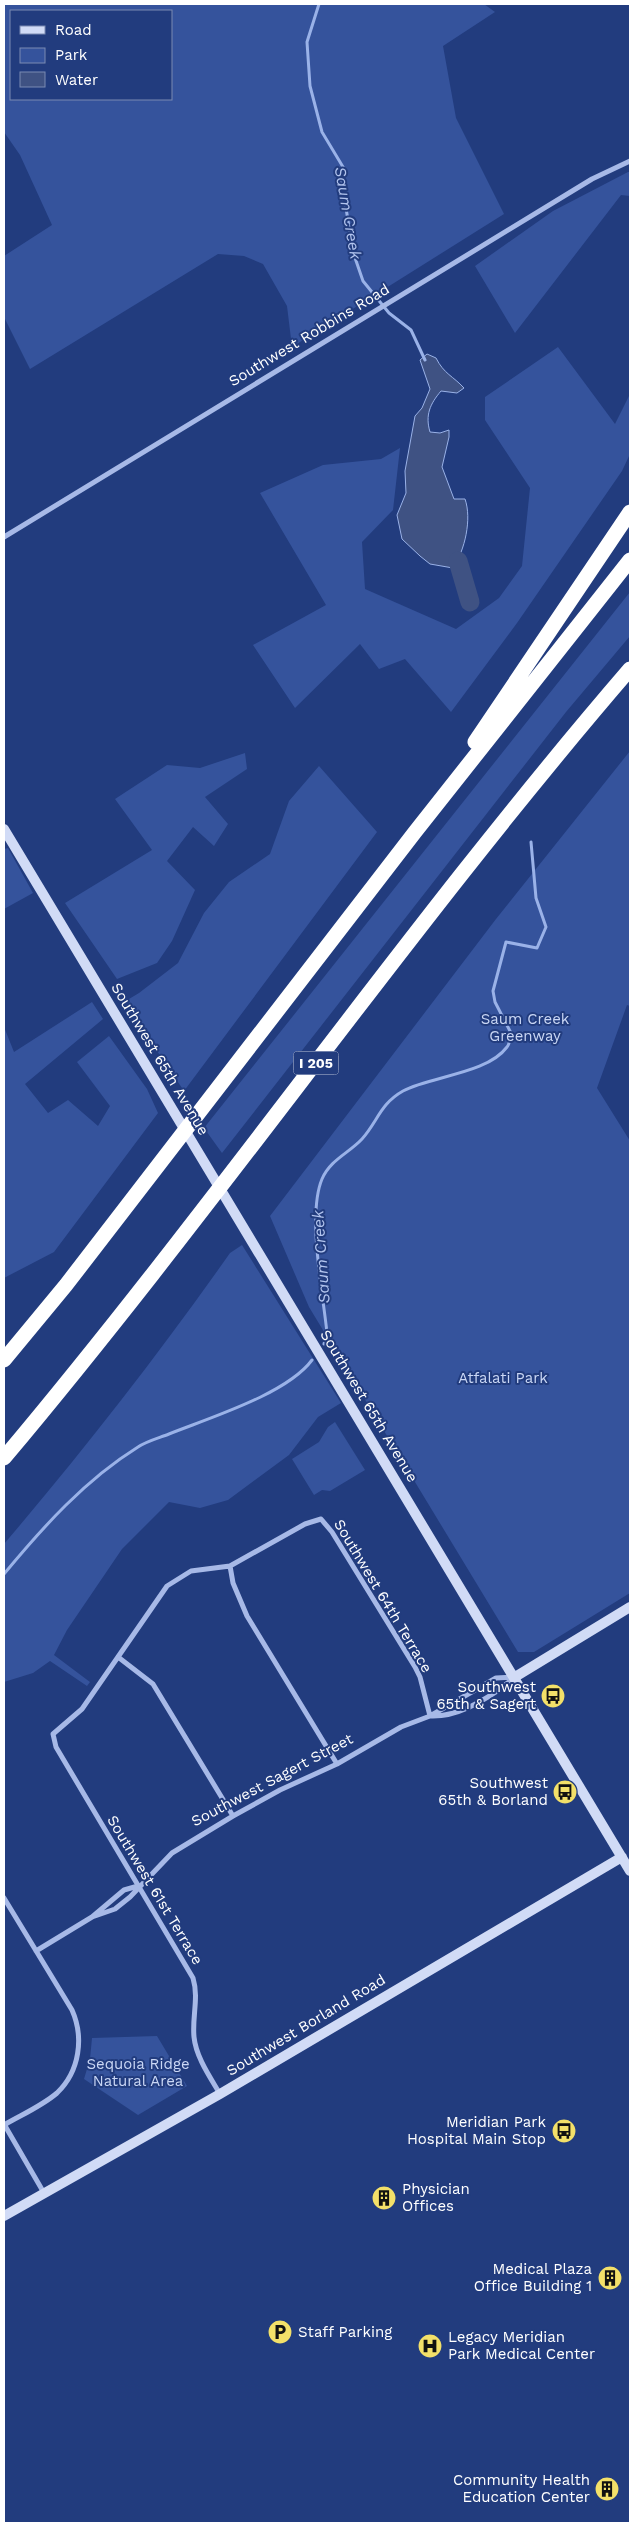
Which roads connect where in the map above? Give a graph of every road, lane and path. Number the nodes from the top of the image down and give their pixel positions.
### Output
1 (630, 161) edge
2 (630, 512) edge
3 (4, 537) edge
4 (630, 560) edge
5 (630, 669) edge
6 (4, 829) edge
7 (415, 832) junction
8 (4, 1360) edge
9 (4, 1458) edge
10 (230, 1566) junction
11 (630, 1607) edge
12 (118, 1657) junction
13 (515, 1677) junction
14 (430, 1716) junction
15 (338, 1764) junction
16 (233, 1816) junction
17 (622, 1857) junction
18 (630, 1871) edge
19 (139, 1886) junction
20 (4, 1898) edge
21 (92, 1918) junction
22 (36, 1952) junction
23 (220, 2094) junction
24 (4, 2124) edge
25 (44, 2192) junction
26 (4, 2216) edge

1 - 3 street, Southwest Robbins Road
2 - 7 highway
4 - 7 highway
5 - 9 highway, I 205
6 - 13 main road, Southwest 65th Avenue
7 - 8 highway
10 - 12 street
10 - 14 street, Southwest 64th Terrace
10 - 15 street
11 - 13 main road, Southwest Sagert Street
12 - 16 street
12 - 19 street, Southwest 61st Terrace
13 - 14 street, Southwest Sagert Street
13 - 14 street, Southwest Sagert Street
13 - 17 main road, Southwest 65th Avenue
14 - 15 street, Southwest Sagert Street
15 - 16 street, Southwest Sagert Street
16 - 19 street, Southwest Sagert Street
17 - 18 main road, Southwest 65th Avenue
17 - 23 main road, Southwest Borland Road
19 - 21 street, Southwest Sagert Street
19 - 21 street, Southwest Sagert Street
19 - 23 street, Southwest 61st Terrace
20 - 22 street
21 - 22 street, Southwest Sagert Street
22 - 24 street
23 - 25 main road, Southwest Borland Road
24 - 25 street
25 - 26 main road, Southwest Borland Road

